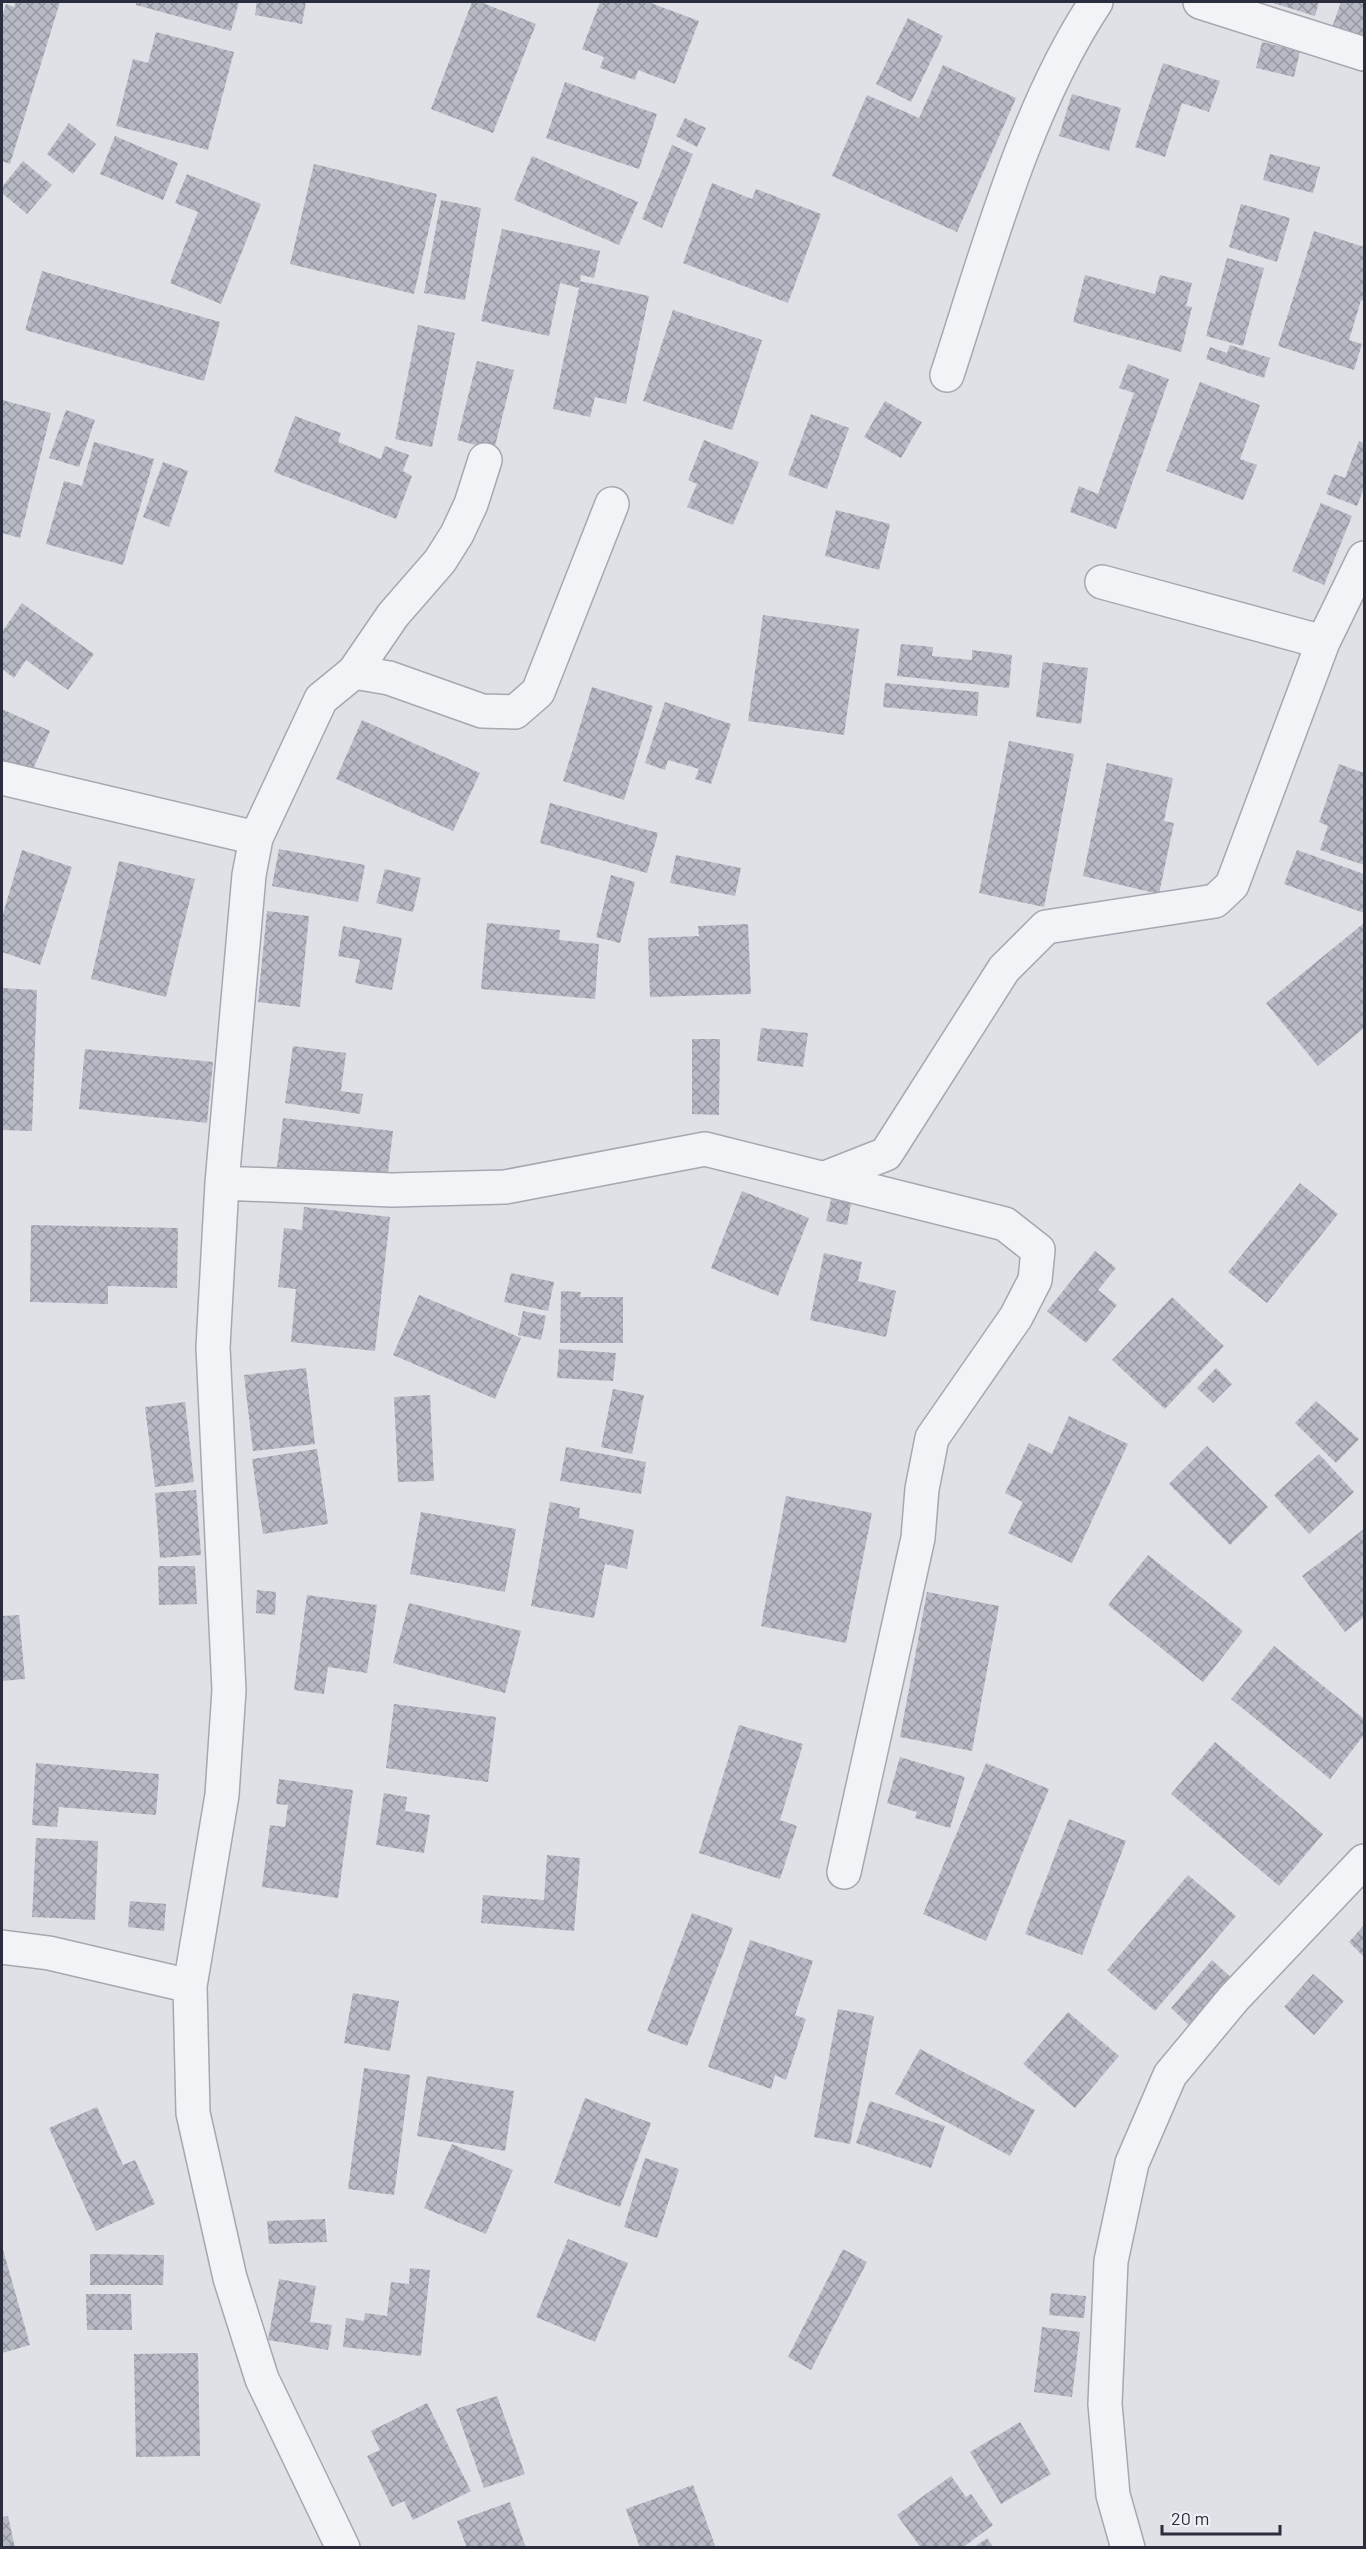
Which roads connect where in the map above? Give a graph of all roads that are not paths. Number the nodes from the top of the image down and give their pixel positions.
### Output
1 (1096, 2) edge
2 (1200, 2) edge
3 (1365, 54) edge
4 (947, 375) dead end
5 (485, 460) dead end
6 (612, 504) dead end
7 (1365, 558) edge
8 (1102, 582) dead end
9 (1323, 642) junction
10 (354, 672) junction
11 (2, 778) edge
12 (256, 838) junction
13 (825, 1178) junction
14 (222, 1183) junction
15 (1365, 1861) edge
16 (844, 1872) dead end
17 (2, 1947) edge
18 (190, 1986) junction
19 (343, 2547) edge
20 (1128, 2547) edge

1 - 4 street
2 - 3 street
5 - 10 street
6 - 10 street
7 - 9 street
8 - 9 street
9 - 13 street
10 - 12 street
11 - 12 street
12 - 14 street
13 - 14 street
13 - 16 street
14 - 18 street
15 - 20 street
17 - 18 street
18 - 19 street

